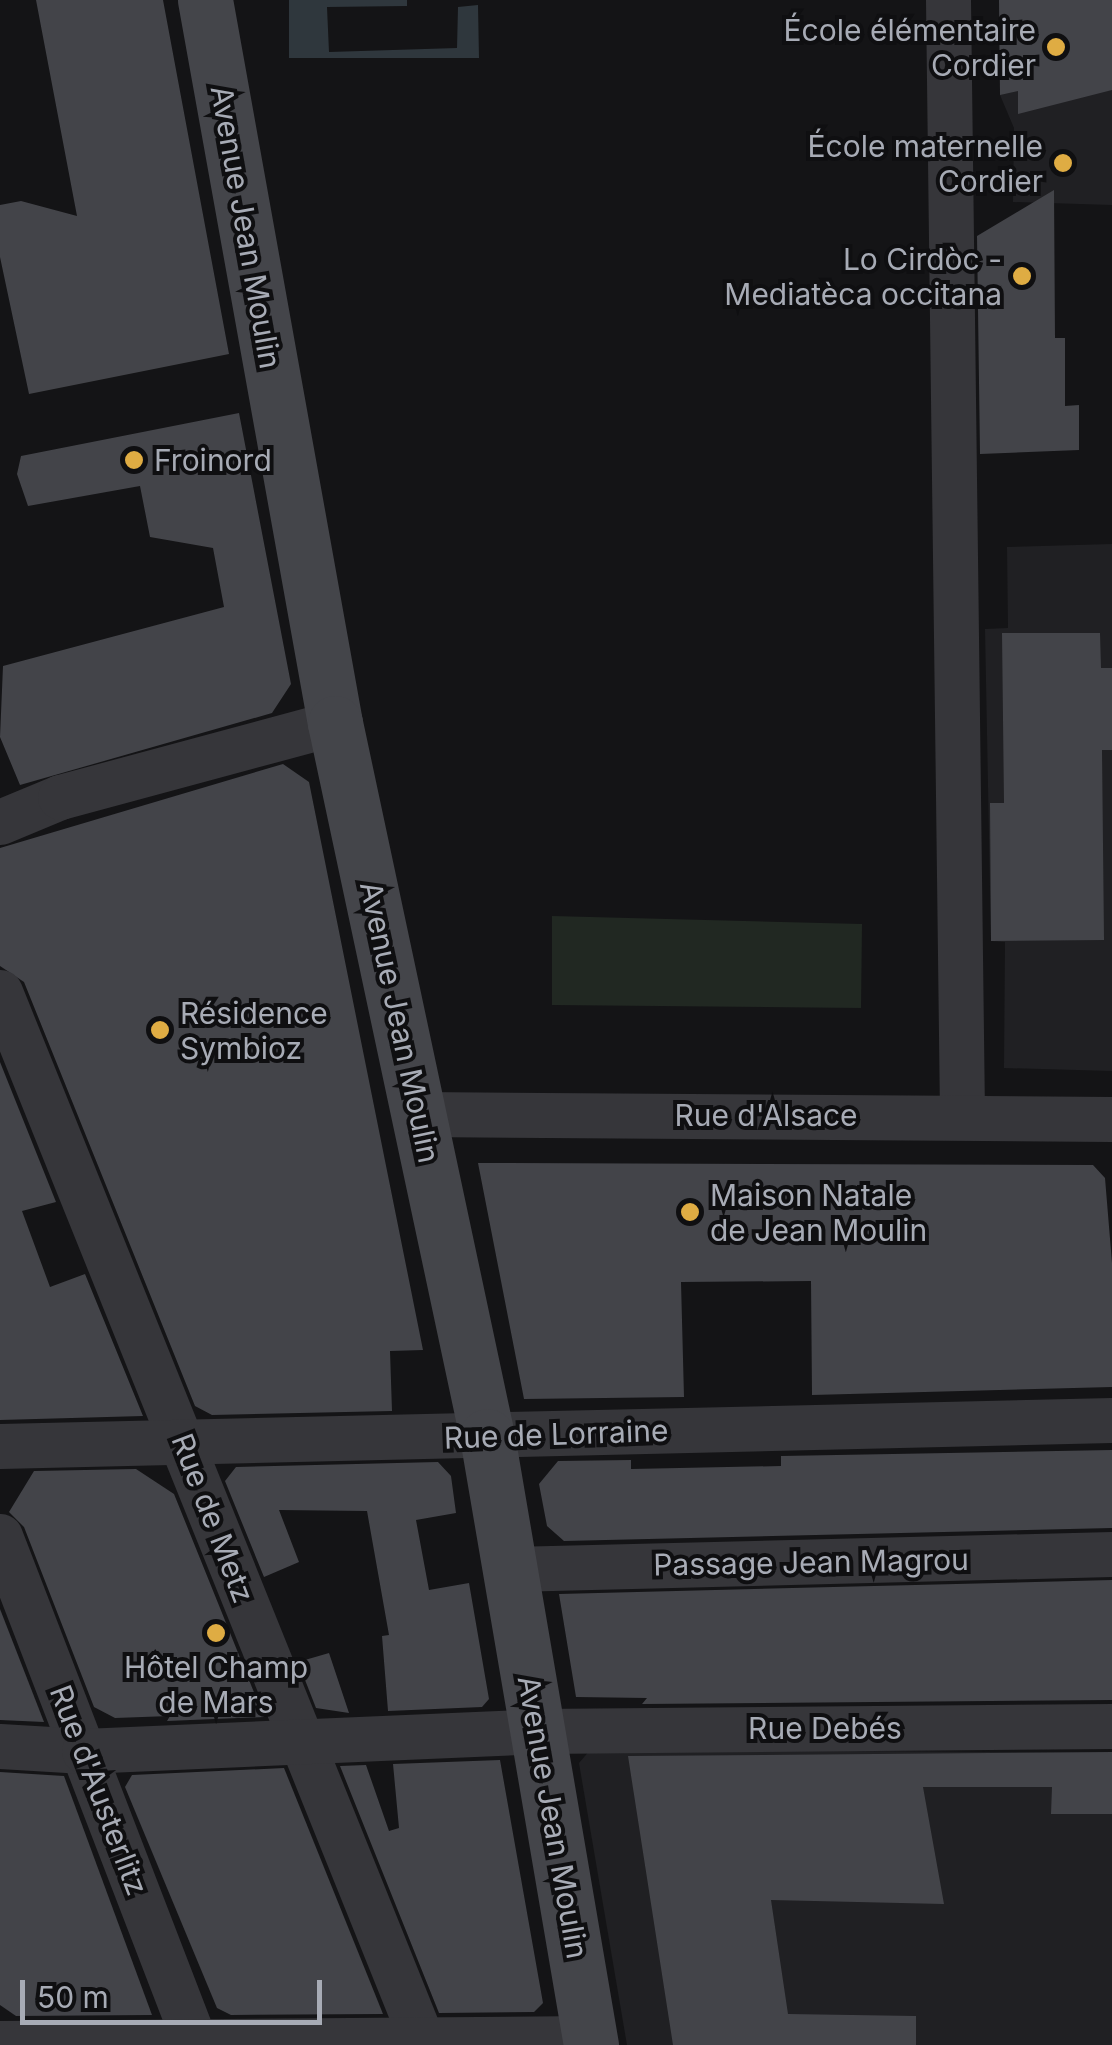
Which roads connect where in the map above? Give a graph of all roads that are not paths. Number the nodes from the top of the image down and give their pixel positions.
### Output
1 (205, 0) edge
2 (948, 0) edge
3 (335, 723) junction
4 (0, 822) edge
5 (0, 992) edge
6 (420, 1114) junction
7 (962, 1116) junction
8 (1112, 1119) edge
9 (1112, 1420) edge
10 (487, 1436) junction
11 (0, 1446) edge
12 (185, 1446) junction
13 (0, 1536) edge
14 (1112, 1554) edge
15 (511, 1570) junction
16 (1112, 1726) edge
17 (538, 1730) junction
18 (299, 1742) junction
19 (0, 1746) edge
20 (84, 1751) junction
21 (590, 2041) edge
22 (195, 2042) edge
23 (422, 2042) edge
24 (0, 2043) edge

1 - 3 street, Avenue Jean Moulin
2 - 7 street
3 - 4 street
3 - 6 street, Avenue Jean Moulin
5 - 12 street, Rue de Metz
6 - 7 street, Rue d'Alsace
6 - 10 street, Avenue Jean Moulin
7 - 8 street, Rue d'Alsace
9 - 10 street, Rue de Lorraine
10 - 12 street, Rue de Lorraine
10 - 15 street, Avenue Jean Moulin
11 - 12 street, Rue de Lorraine
12 - 18 street, Rue de Metz
13 - 20 street, Rue d'Austerlitz
14 - 15 street, Passage Jean Magrou
15 - 17 street, Avenue Jean Moulin
16 - 17 street, Rue Debés
17 - 18 street, Rue Debés
17 - 21 street, Avenue Jean Moulin
18 - 20 street, Rue Debés
18 - 23 street, Rue de Metz
19 - 20 street, Rue Debés
20 - 22 street, Rue d'Austerlitz
21 - 23 street
22 - 23 street
22 - 24 street

